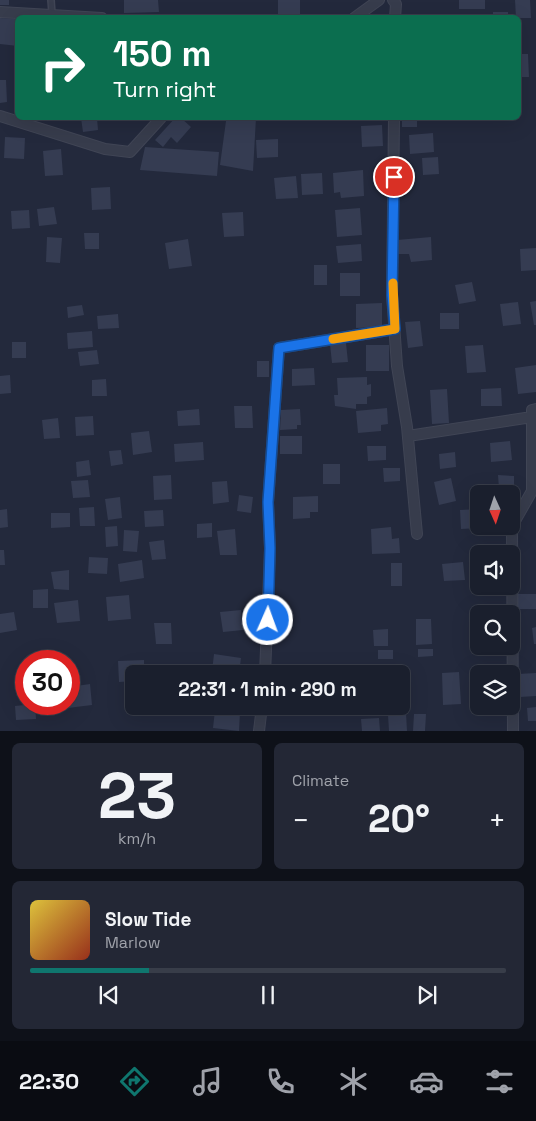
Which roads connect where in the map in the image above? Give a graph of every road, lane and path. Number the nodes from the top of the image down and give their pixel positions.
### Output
1 (51, 0) edge
2 (379, 0) edge
3 (393, 0) edge
4 (0, 12) edge
5 (52, 14) junction
6 (64, 15) edge
7 (358, 15) edge
8 (396, 15) edge
9 (0, 116) edge
10 (159, 120) edge
11 (394, 120) edge
12 (395, 329) junction
13 (534, 413) edge
14 (408, 436) junction
15 (417, 534) dead end
16 (265, 665) edge
17 (261, 715) edge
18 (259, 731) edge
19 (513, 731) edge

1 - 5 lane
2 - 7 street
3 - 8 street
4 - 5 street
5 - 6 street
9 - 10 street
11 - 12 street
12 - 14 street
12 - 16 street
13 - 14 street
13 - 19 street
14 - 15 street
17 - 18 street

